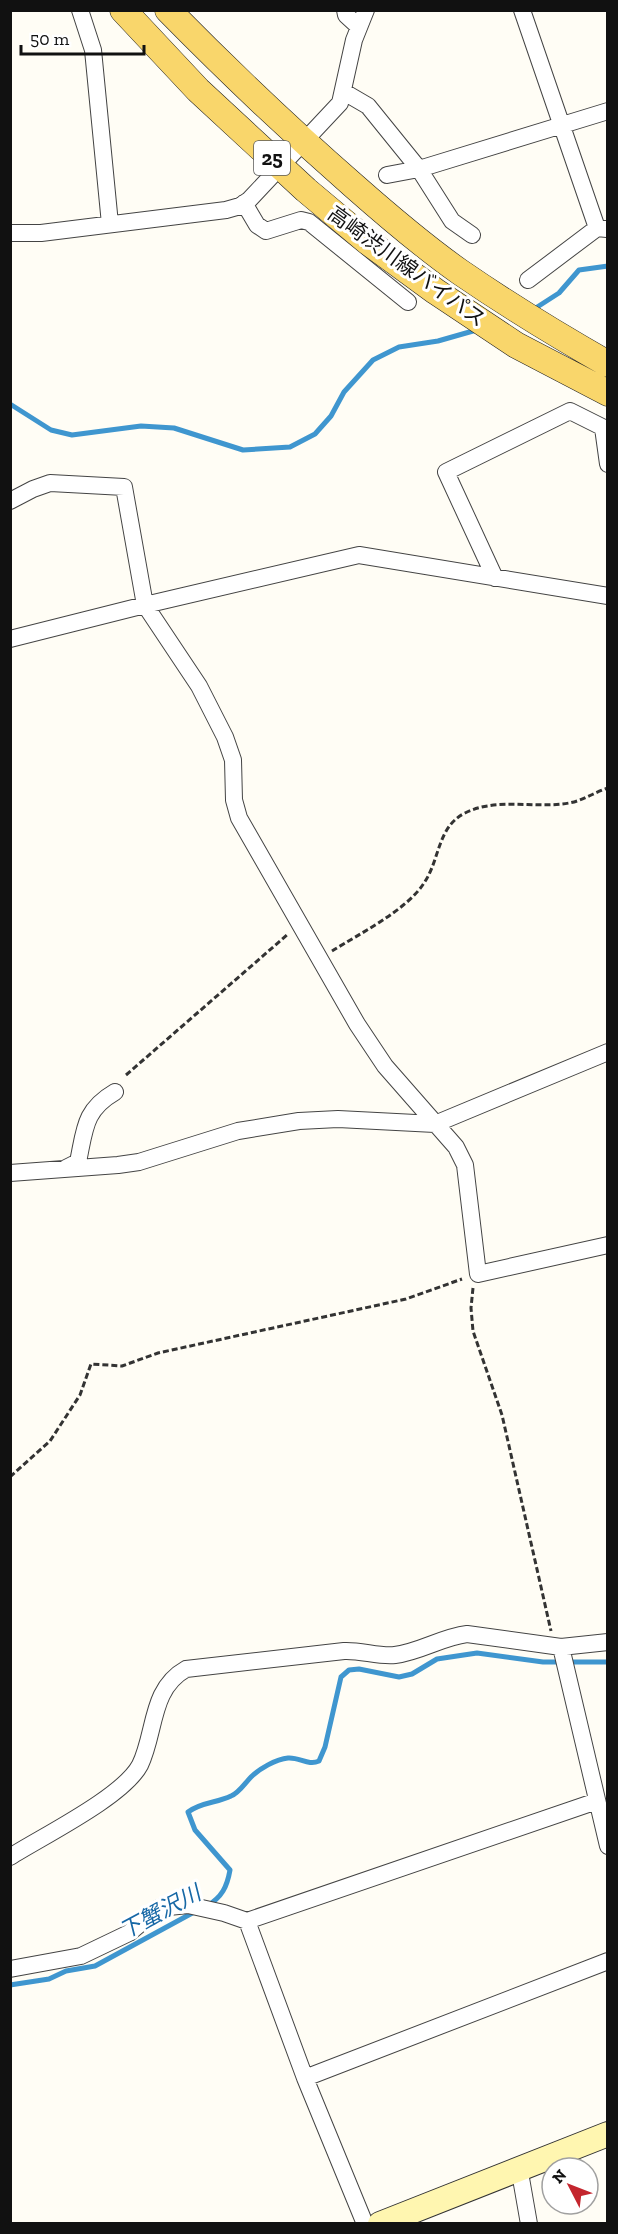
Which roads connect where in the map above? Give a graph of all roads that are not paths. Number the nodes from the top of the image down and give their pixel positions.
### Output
1 (81, 10) edge
2 (123, 10) edge
3 (168, 10) edge
4 (345, 10) edge
5 (366, 10) edge
6 (522, 10) edge
7 (358, 26) junction
8 (344, 92) junction
9 (608, 111) edge
10 (562, 126) junction
11 (303, 141) junction
12 (280, 165) junction
13 (418, 169) junction
14 (387, 175) dead end
15 (244, 203) junction
16 (110, 224) junction
17 (602, 228) edge
18 (10, 233) edge
19 (471, 235) dead end
20 (528, 280) dead end
21 (408, 302) dead end
22 (608, 364) edge
23 (608, 393) edge
24 (605, 429) edge
25 (608, 464) edge
26 (10, 501) edge
27 (495, 578) junction
28 (608, 596) edge
29 (145, 605) junction
30 (10, 639) edge
31 (608, 1052) edge
32 (115, 1092) dead end
33 (435, 1124) junction
34 (66, 1168) junction
35 (10, 1173) edge
36 (608, 1245) edge
37 (608, 1642) edge
38 (558, 1647) junction
39 (597, 1801) junction
40 (608, 1846) edge
41 (10, 1857) edge
42 (247, 1921) junction
43 (608, 1961) edge
44 (10, 1969) edge
45 (305, 2078) junction
46 (608, 2134) edge
47 (519, 2167) junction
48 (365, 2223) edge
49 (380, 2223) edge
50 (529, 2223) edge

1 - 16 street
2 - 12 main road, 高崎渋川線バイパス / 25
3 - 11 main road, 高崎渋川線バイパス / 25
4 - 7 street
5 - 7 street
6 - 10 street
7 - 8 street
8 - 11 street
8 - 13 street
9 - 10 street
10 - 13 street
10 - 17 street
11 - 12 street
11 - 22 main road, 高崎渋川線バイパス / 25
12 - 15 street
12 - 23 main road, 高崎渋川線バイパス / 25
13 - 14 street
13 - 19 street
15 - 16 street
15 - 21 street
16 - 18 street
17 - 20 street
24 - 25 street
24 - 27 street
26 - 29 street
27 - 28 street
27 - 29 street
29 - 30 street
29 - 33 street
31 - 33 street
32 - 34 street
33 - 34 street
33 - 36 street
34 - 35 street
37 - 38 street
38 - 39 street
38 - 41 street
39 - 40 street
39 - 42 street
42 - 44 street
42 - 45 street
43 - 45 street
45 - 48 street
46 - 47 street
47 - 49 street
47 - 50 street

